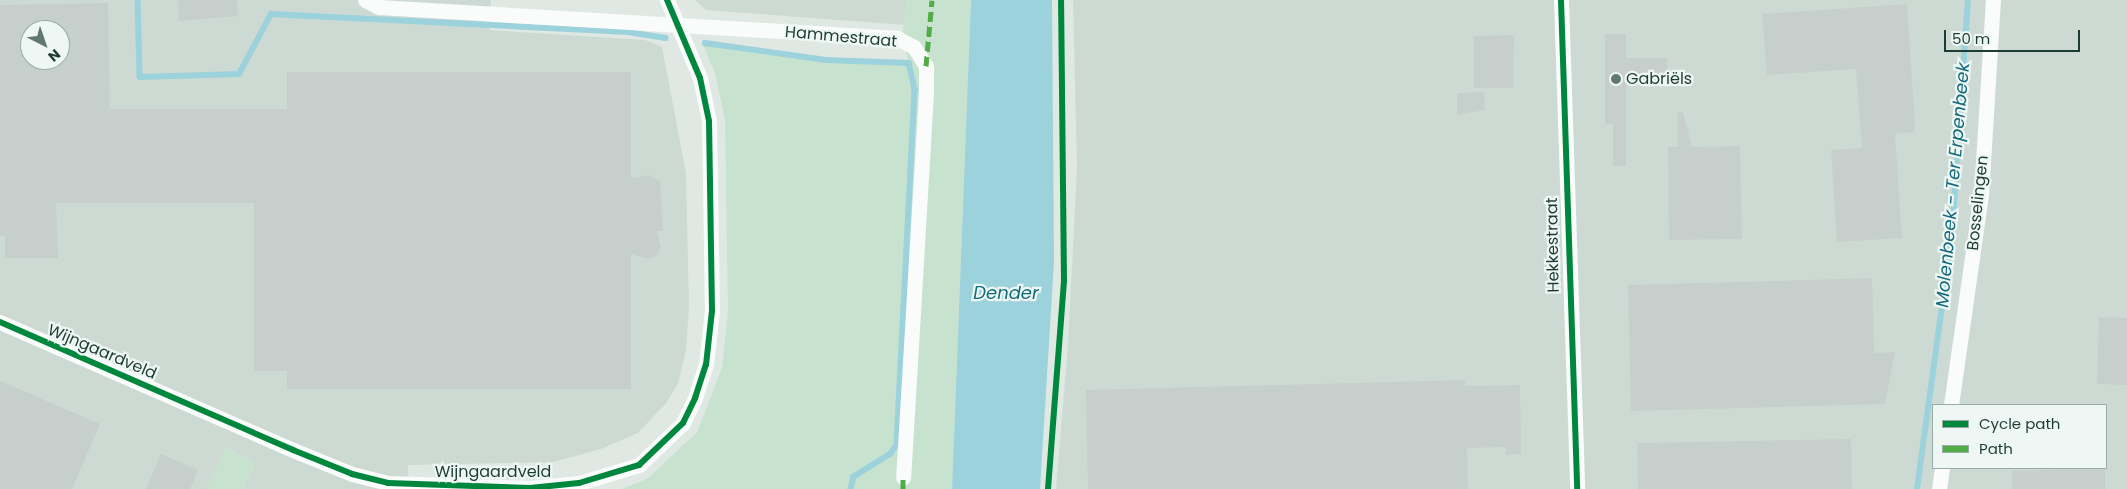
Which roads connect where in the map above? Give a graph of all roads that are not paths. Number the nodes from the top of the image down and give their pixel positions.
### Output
1 (365, 0) edge
2 (668, 0) edge
3 (1561, 0) edge
4 (1993, 0) edge
5 (681, 27) junction
6 (0, 322) edge
7 (1951, 404) edge
8 (1942, 469) edge
9 (903, 477) dead end
10 (1577, 489) edge
11 (1939, 489) edge

1 - 5 street, Hammestraat
2 - 5 street, Wijngaardveld
3 - 10 street, Hekkestraat
4 - 7 street, Bosselingen
5 - 6 street, Wijngaardveld
5 - 9 street, Hammestraat
8 - 11 street

